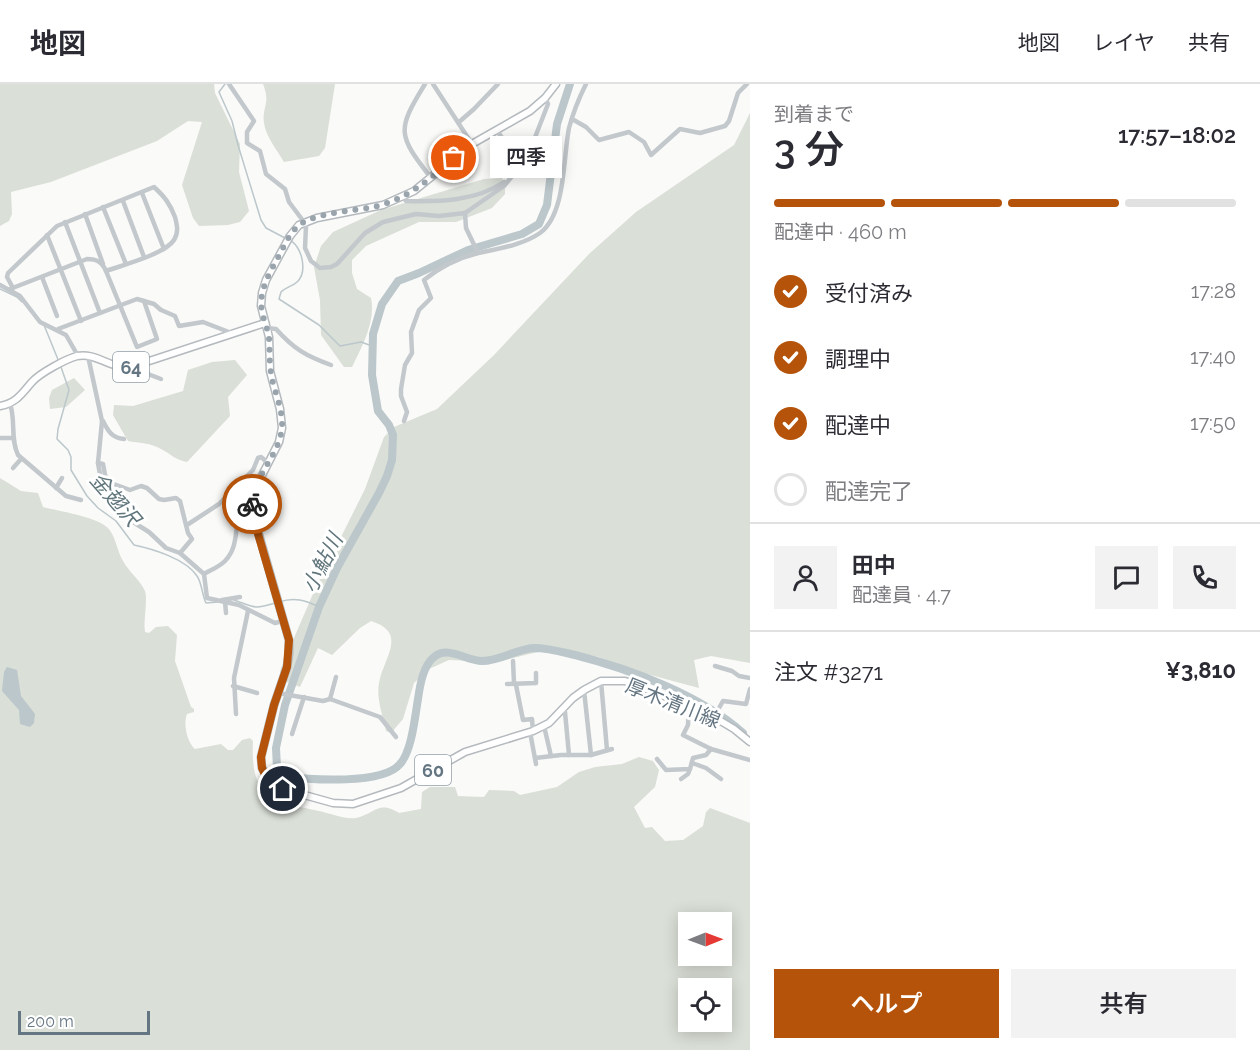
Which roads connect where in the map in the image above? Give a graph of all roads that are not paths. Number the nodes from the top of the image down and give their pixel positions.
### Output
1 (229, 84) edge
2 (425, 84) edge
3 (433, 84) edge
4 (498, 84) edge
5 (556, 84) edge
6 (586, 84) edge
7 (747, 84) edge
8 (545, 98) junction
9 (572, 119) junction
10 (459, 122) junction
11 (496, 129) junction
12 (472, 144) junction
13 (529, 144) dead end
14 (431, 178) junction
15 (507, 180) junction
16 (142, 193) junction
17 (403, 197) junction
18 (123, 201) junction
19 (104, 207) junction
20 (465, 213) junction
21 (84, 214) junction
22 (65, 222) junction
23 (304, 222) junction
24 (47, 235) junction
25 (164, 249) junction
26 (477, 252) junction
27 (144, 257) junction
28 (80, 262) junction
29 (103, 264) junction
30 (126, 264) junction
31 (60, 269) junction
32 (106, 271) junction
33 (42, 277) junction
34 (0, 285) edge
35 (11, 289) junction
36 (144, 301) junction
37 (120, 305) junction
38 (100, 313) junction
39 (57, 316) dead end
40 (81, 321) junction
41 (266, 325) junction
42 (58, 330) junction
43 (234, 334) junction
44 (78, 356) junction
45 (88, 356) junction
46 (145, 363) junction
47 (331, 365) dead end
48 (161, 380) dead end
49 (9, 404) junction
50 (0, 406) edge
51 (102, 421) junction
52 (404, 421) dead end
53 (0, 438) edge
54 (13, 438) junction
55 (124, 440) dead end
56 (21, 459) junction
57 (267, 462) junction
58 (98, 463) junction
59 (13, 468) dead end
60 (62, 478) dead end
61 (56, 488) junction
62 (253, 498) junction
63 (81, 501) dead end
64 (186, 525) junction
65 (180, 553) junction
66 (204, 574) junction
67 (240, 597) dead end
68 (223, 601) junction
69 (248, 611) junction
70 (226, 613) dead end
71 (283, 621) junction
72 (513, 662) dead end
73 (715, 666) dead end
74 (536, 673) dead end
75 (336, 677) dead end
76 (750, 678) edge
77 (601, 681) junction
78 (514, 683) junction
79 (507, 684) dead end
80 (234, 686) junction
81 (584, 690) junction
82 (750, 691) edge
83 (257, 693) dead end
84 (281, 693) junction
85 (303, 697) junction
86 (330, 699) junction
87 (749, 699) edge
88 (688, 705) junction
89 (562, 709) junction
90 (236, 714) dead end
91 (715, 715) junction
92 (544, 726) junction
93 (532, 732) junction
94 (292, 734) dead end
95 (396, 737) dead end
96 (750, 742) edge
97 (711, 749) junction
98 (569, 754) junction
99 (591, 755) junction
100 (551, 756) junction
101 (657, 759) dead end
102 (750, 760) edge
103 (691, 766) junction
104 (681, 779) dead end
105 (721, 779) dead end

1 - 23 street
2 - 14 street
3 - 10 street
4 - 10 street
5 - 8 main road
6 - 9 street
7 - 9 street
8 - 11 main road
8 - 15 street
9 - 26 street
10 - 12 street
11 - 12 main road
11 - 13 street
12 - 14 main road
14 - 17 main road
15 - 17 street
15 - 20 street
16 - 18 street
16 - 25 street
16 - 25 street
17 - 23 main road
18 - 19 street
18 - 27 street
19 - 21 street
19 - 30 street
20 - 23 street
20 - 26 street
21 - 22 street
21 - 29 street
22 - 24 street
22 - 28 street
23 - 41 main road
24 - 31 street
24 - 35 street
25 - 27 street
26 - 52 street
27 - 30 street
28 - 29 street
28 - 31 street
28 - 38 street
29 - 32 street
30 - 32 street
31 - 33 street
31 - 40 street
32 - 37 street
33 - 35 street
33 - 39 street
34 - 35 street
35 - 42 street
36 - 37 street
36 - 37 street
36 - 43 street
37 - 38 street
38 - 40 street
40 - 42 street
41 - 43 main road, 64
41 - 47 street
41 - 57 main road, 60
42 - 44 street
43 - 46 main road, 64
44 - 45 main road, 64
44 - 49 main road, 64
45 - 46 main road, 64
45 - 51 street
46 - 48 street
49 - 50 main road, 64
49 - 54 street
51 - 55 street
51 - 58 street
53 - 54 street
54 - 56 street
56 - 59 street
56 - 61 street
57 - 62 main road, 60
57 - 64 street
58 - 64 street
58 - 65 street
60 - 61 street
61 - 63 street
62 - 66 street
62 - 71 main road, 厚木清川線 / 60
64 - 65 street
65 - 66 street
66 - 68 street
67 - 68 street
68 - 69 street
68 - 70 street
69 - 71 street
69 - 80 street
71 - 84 main road, 厚木清川線 / 60
72 - 78 street
73 - 76 street
74 - 78 street
75 - 86 street
77 - 81 main road, 厚木清川線 / 60
77 - 88 main road, 厚木清川線
77 - 99 street
78 - 79 street
78 - 93 street
80 - 83 street
80 - 90 street
81 - 89 main road, 厚木清川線 / 60
81 - 99 street
82 - 87 street
84 - 85 street
84 - 93 main road, 厚木清川線 / 60
85 - 86 street
85 - 94 street
86 - 95 street
87 - 91 street
88 - 91 main road, 厚木清川線
88 - 97 street
89 - 92 main road, 厚木清川線 / 60
89 - 98 street
91 - 96 main road, 厚木清川線
92 - 93 main road, 厚木清川線 / 60
92 - 100 street
93 - 100 street
97 - 102 street
97 - 103 street
98 - 99 street
98 - 100 street
101 - 103 street
103 - 104 street
103 - 105 street

